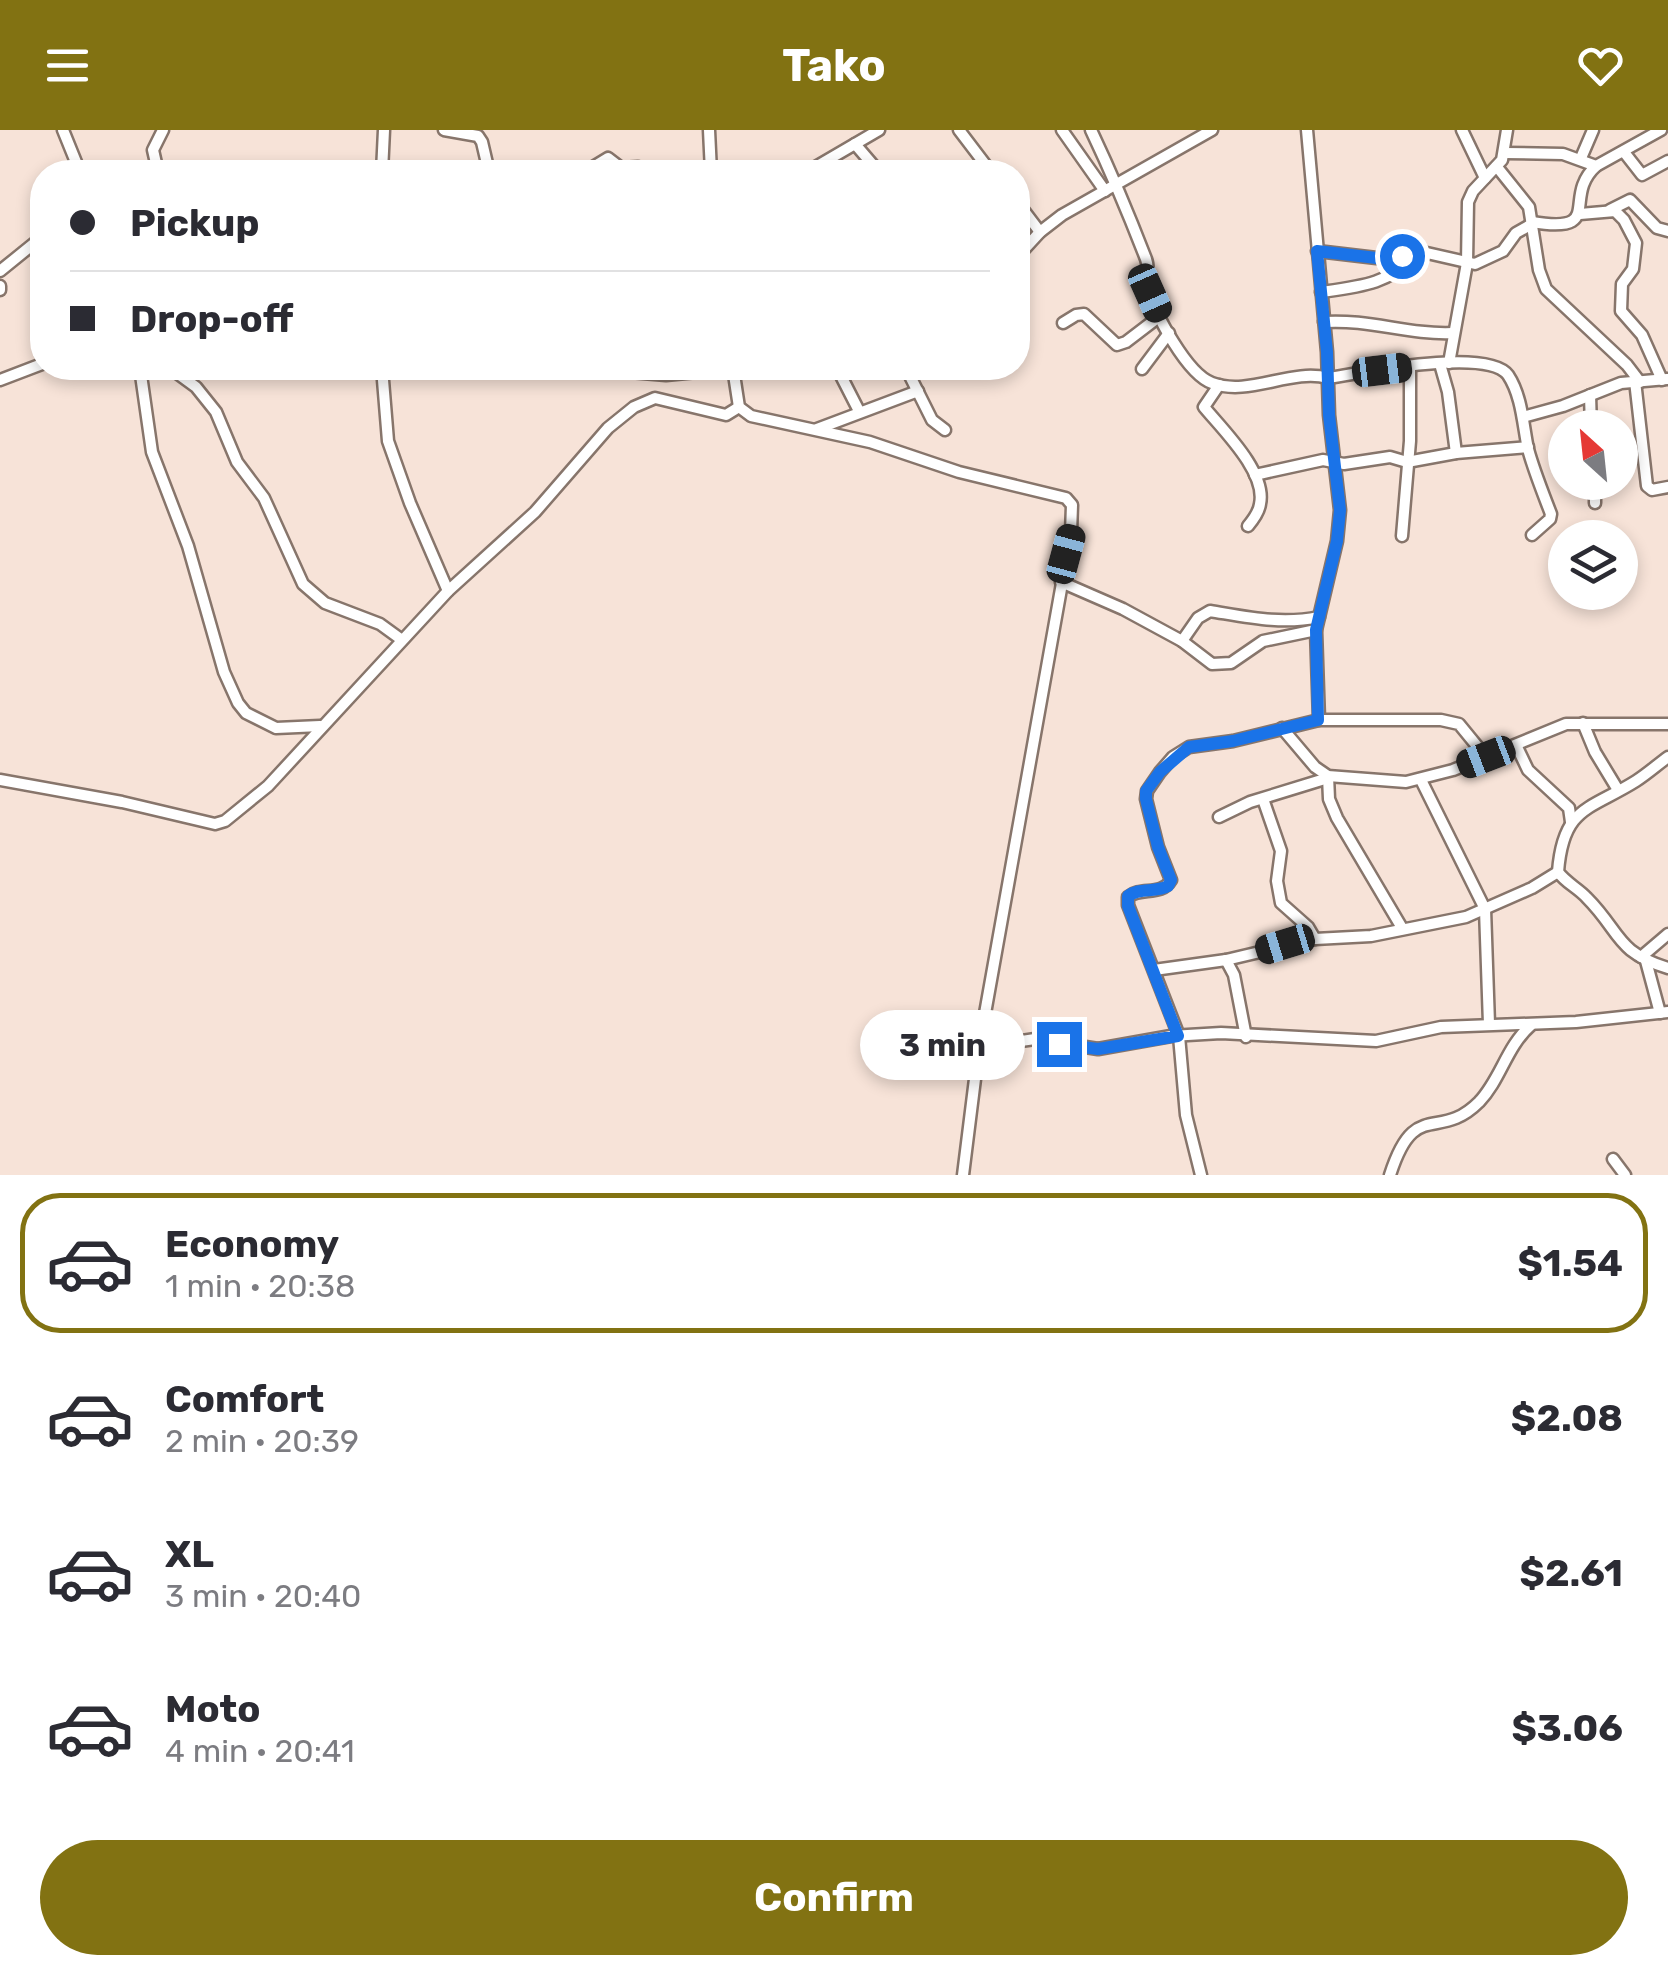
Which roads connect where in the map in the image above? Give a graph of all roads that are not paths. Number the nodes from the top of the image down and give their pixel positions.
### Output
1 (64, 130) edge
2 (163, 130) edge
3 (384, 130) edge
4 (444, 130) edge
5 (709, 130) edge
6 (879, 130) edge
7 (959, 130) edge
8 (1062, 130) edge
9 (1091, 130) edge
10 (1212, 130) edge
11 (1306, 130) edge
12 (1462, 130) edge
13 (1508, 130) edge
14 (1594, 130) edge
15 (1661, 130) edge
16 (855, 144) junction
17 (1505, 152) junction
18 (1624, 152) junction
19 (1581, 158) junction
20 (75, 160) edge
21 (156, 160) edge
22 (383, 160) edge
23 (486, 160) edge
24 (710, 160) edge
25 (828, 160) edge
26 (869, 160) edge
27 (983, 160) edge
28 (1668, 161) edge
29 (1596, 166) junction
30 (1497, 167) junction
31 (1485, 178) junction
32 (1117, 185) junction
33 (1105, 190) junction
34 (1610, 210) junction
35 (1580, 214) junction
36 (1030, 219) edge
37 (1532, 223) junction
38 (1668, 230) edge
39 (1040, 232) junction
40 (1030, 243) edge
41 (30, 247) edge
42 (1317, 251) junction
43 (1421, 253) junction
44 (1466, 263) junction
45 (0, 271) edge
46 (1321, 292) junction
47 (1160, 316) junction
48 (1324, 322) junction
49 (1063, 323) dead end
50 (1169, 333) junction
51 (1453, 334) junction
52 (1444, 363) junction
53 (1410, 367) junction
54 (30, 369) edge
55 (1142, 369) dead end
56 (1328, 378) junction
57 (0, 380) edge
58 (142, 380) edge
59 (186, 380) edge
60 (383, 380) edge
61 (736, 380) edge
62 (843, 380) edge
63 (912, 380) edge
64 (1665, 380) edge
65 (1638, 382) junction
66 (1219, 385) junction
67 (918, 391) junction
68 (1590, 395) junction
69 (739, 407) junction
70 (1590, 410) edge
71 (859, 411) junction
72 (1523, 418) junction
73 (816, 429) junction
74 (945, 430) dead end
75 (1528, 447) junction
76 (1456, 453) junction
77 (1335, 462) junction
78 (1408, 462) junction
79 (1255, 476) junction
80 (1668, 487) edge
81 (1248, 526) dead end
82 (1532, 535) dead end
83 (1402, 536) dead end
84 (1060, 582) junction
85 (448, 591) junction
86 (1319, 617) junction
87 (1316, 630) junction
88 (402, 640) junction
89 (1182, 641) junction
90 (1318, 720) junction
91 (1583, 723) junction
92 (1668, 724) edge
93 (321, 726) junction
94 (1282, 728) junction
95 (1516, 745) junction
96 (1486, 757) junction
97 (1668, 757) edge
98 (1328, 777) junction
99 (0, 780) edge
100 (1421, 780) junction
101 (1618, 790) junction
102 (1262, 799) junction
103 (1219, 817) dead end
104 (1571, 822) junction
105 (1558, 872) junction
106 (1485, 909) junction
107 (1466, 917) junction
108 (1486, 927) junction
109 (1402, 928) junction
110 (1668, 934) edge
111 (1315, 939) junction
112 (1643, 959) junction
113 (1226, 960) junction
114 (1668, 968) edge
115 (1154, 970) junction
116 (1664, 1012) edge
117 (1494, 1024) junction
118 (1532, 1024) junction
119 (1178, 1036) junction
120 (1246, 1037) junction
121 (979, 1047) junction
122 (1508, 1050) junction
123 (1613, 1159) dead end
124 (963, 1175) edge
125 (1201, 1175) edge
126 (1390, 1175) edge
127 (1625, 1175) edge

1 - 20 street
2 - 21 street
3 - 22 street
4 - 23 street
5 - 24 street
6 - 16 street
7 - 27 street
8 - 33 street
9 - 32 street
10 - 32 street
11 - 42 street
12 - 31 street
13 - 17 street
14 - 19 street
15 - 18 street
16 - 25 street
16 - 26 street
17 - 19 street
17 - 30 street
18 - 28 street
18 - 29 street
19 - 29 street
29 - 35 street
30 - 31 street
30 - 37 street
31 - 44 street
32 - 33 street
32 - 47 street
33 - 39 street
34 - 35 street
34 - 38 street
34 - 64 street
35 - 37 street
36 - 39 street
37 - 44 street
37 - 65 street
39 - 40 street
41 - 45 street
42 - 43 street
42 - 46 street
43 - 44 street
43 - 46 street
44 - 51 street
46 - 48 street
47 - 49 street
47 - 50 street
48 - 51 street
48 - 56 street
50 - 55 street
50 - 66 street
51 - 52 street
52 - 53 street
52 - 72 street
52 - 76 street
53 - 56 street
53 - 78 street
54 - 57 street
56 - 66 street
56 - 77 street
58 - 93 street
59 - 88 street
60 - 85 street
61 - 69 street
62 - 71 street
63 - 67 street
64 - 65 street
65 - 68 street
65 - 80 street
66 - 79 street
67 - 71 street
67 - 74 street
68 - 70 street
68 - 72 street
69 - 73 street
69 - 85 street
71 - 73 street
72 - 75 street
73 - 84 street
75 - 76 street
75 - 82 street
76 - 78 street
77 - 78 street
77 - 79 street
77 - 86 street
78 - 83 street
79 - 81 street
84 - 89 street
84 - 121 street
85 - 88 street
86 - 87 street
86 - 89 street
87 - 89 street
87 - 90 street
88 - 93 street
90 - 94 street
90 - 96 street
91 - 92 street
91 - 95 street
91 - 101 street
93 - 99 street
94 - 98 street
94 - 115 street
95 - 96 street
95 - 104 street
96 - 100 street
97 - 101 street
98 - 100 street
98 - 102 street
98 - 109 street
100 - 106 street
101 - 104 street
102 - 103 street
102 - 111 street
104 - 105 street
105 - 106 street
105 - 112 street
106 - 107 street
106 - 108 street
107 - 108 street
107 - 109 street
108 - 117 street
109 - 111 street
110 - 112 street
111 - 113 street
112 - 114 street
112 - 116 street
113 - 115 street
113 - 120 street
115 - 119 street
116 - 118 street
117 - 118 street
117 - 120 street
117 - 122 street
118 - 122 street
119 - 120 street
119 - 121 street
119 - 125 street
121 - 124 street
122 - 126 street
123 - 127 street

